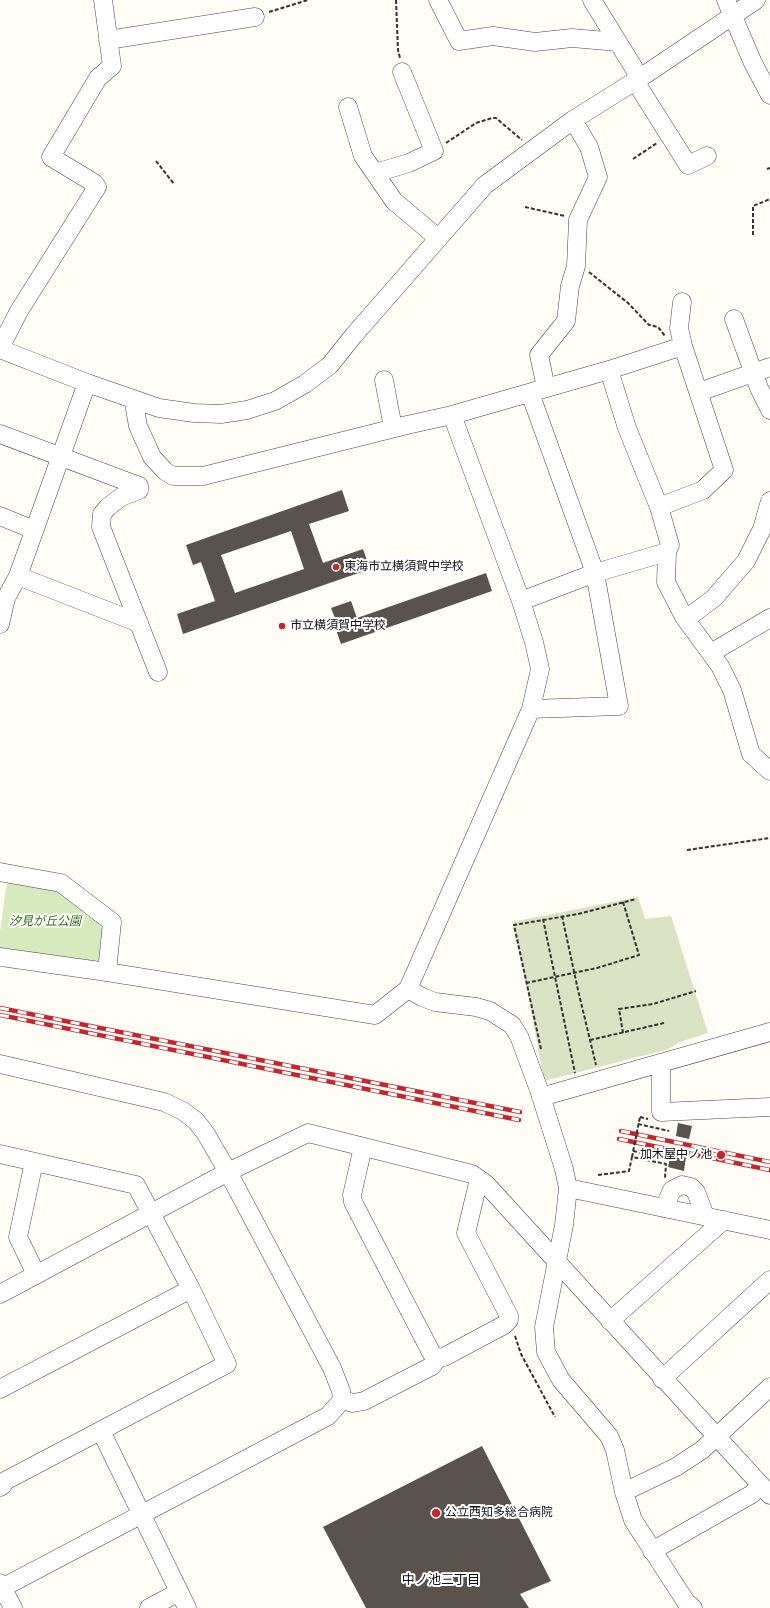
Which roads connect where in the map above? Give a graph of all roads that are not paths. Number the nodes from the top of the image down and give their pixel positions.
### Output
1 (103, 0) edge
2 (438, 0) edge
3 (592, 0) edge
4 (756, 0) edge
5 (729, 8) edge
6 (254, 17) road end
7 (108, 40) junction
8 (618, 42) junction
9 (402, 72) road end
10 (637, 79) junction
11 (770, 95) edge
12 (348, 107) dead end
13 (573, 120) junction
14 (707, 156) dead end
15 (374, 173) junction
16 (438, 238) junction
17 (682, 302) dead end
18 (734, 319) dead end
19 (675, 344) junction
20 (0, 349) edge
21 (609, 370) junction
22 (762, 371) edge
23 (384, 380) dead end
24 (87, 384) junction
25 (538, 391) junction
26 (699, 392) junction
27 (138, 401) junction
28 (770, 410) edge
29 (452, 415) junction
30 (393, 428) junction
31 (0, 434) edge
32 (60, 457) junction
33 (770, 500) edge
34 (659, 507) junction
35 (0, 516) edge
36 (34, 530) junction
37 (667, 552) junction
38 (595, 574) junction
39 (18, 576) junction
40 (3, 597) edge
41 (521, 601) junction
42 (770, 618) edge
43 (686, 619) junction
44 (139, 623) junction
45 (0, 624) edge
46 (711, 654) junction
47 (158, 672) dead end
48 (531, 709) junction
49 (770, 771) edge
50 (0, 872) edge
51 (0, 957) edge
52 (107, 972) junction
53 (408, 989) junction
54 (770, 1032) edge
55 (661, 1063) junction
56 (0, 1064) edge
57 (541, 1097) junction
58 (770, 1107) edge
59 (363, 1147) junction
60 (0, 1154) edge
61 (34, 1162) junction
62 (228, 1172) junction
63 (479, 1179) junction
64 (568, 1188) junction
65 (664, 1208) junction
66 (151, 1214) junction
67 (705, 1216) junction
68 (724, 1220) junction
69 (770, 1230) edge
70 (555, 1262) junction
71 (36, 1274) junction
72 (770, 1280) edge
73 (191, 1288) junction
74 (0, 1294) edge
75 (610, 1321) junction
76 (438, 1358) junction
77 (662, 1379) junction
78 (770, 1388) edge
79 (0, 1389) edge
80 (342, 1400) junction
81 (101, 1431) junction
82 (716, 1436) junction
83 (2, 1482) edge
84 (765, 1491) edge
85 (624, 1492) junction
86 (141, 1514) junction
87 (652, 1551) junction
88 (1, 1587) edge
89 (179, 1592) junction
90 (13, 1608) edge
91 (148, 1608) edge
92 (187, 1608) edge
93 (693, 1608) edge

1 - 7 street
2 - 8 street
3 - 8 street
4 - 5 street
5 - 10 street
5 - 11 street
6 - 7 street
7 - 20 street
8 - 10 street
9 - 15 street
10 - 13 street
10 - 14 street
12 - 15 street
13 - 16 street
13 - 25 street
15 - 16 street
16 - 27 street
17 - 19 street
18 - 22 street
19 - 21 street
19 - 26 street
20 - 24 street
21 - 25 street
21 - 34 street
22 - 26 street
22 - 28 street
23 - 30 street
24 - 27 street
24 - 32 street
25 - 29 street
25 - 38 street
26 - 34 street
27 - 30 street
29 - 30 street
29 - 41 street
31 - 32 street
32 - 36 street
32 - 44 street
33 - 43 street
34 - 37 street
35 - 36 street
36 - 39 street
37 - 38 street
37 - 43 street
38 - 41 street
38 - 48 street
39 - 40 street
39 - 44 street
40 - 45 street
41 - 48 street
42 - 46 street
43 - 46 street
44 - 47 street
46 - 49 street
48 - 53 street
50 - 52 street
51 - 52 street
52 - 53 street
53 - 57 street
54 - 55 street
55 - 57 street
55 - 58 street
56 - 62 street
57 - 64 street
59 - 62 street
59 - 63 street
59 - 76 street
60 - 61 street
61 - 66 street
61 - 71 street
62 - 66 street
62 - 80 street
63 - 70 street
63 - 76 street
64 - 65 street
64 - 70 street
65 - 67 street
65 - 67 street
66 - 71 street
66 - 73 street
67 - 68 street
68 - 69 street
68 - 75 street
70 - 75 street
70 - 85 street
71 - 74 street
72 - 77 street
73 - 79 street
73 - 81 street
75 - 77 street
76 - 80 street
77 - 82 street
78 - 82 street
80 - 86 street
81 - 83 street
81 - 86 street
82 - 84 street
82 - 85 street
84 - 87 street
85 - 87 street
86 - 88 street
86 - 89 street
87 - 93 street
88 - 90 street
89 - 91 street
89 - 92 street

